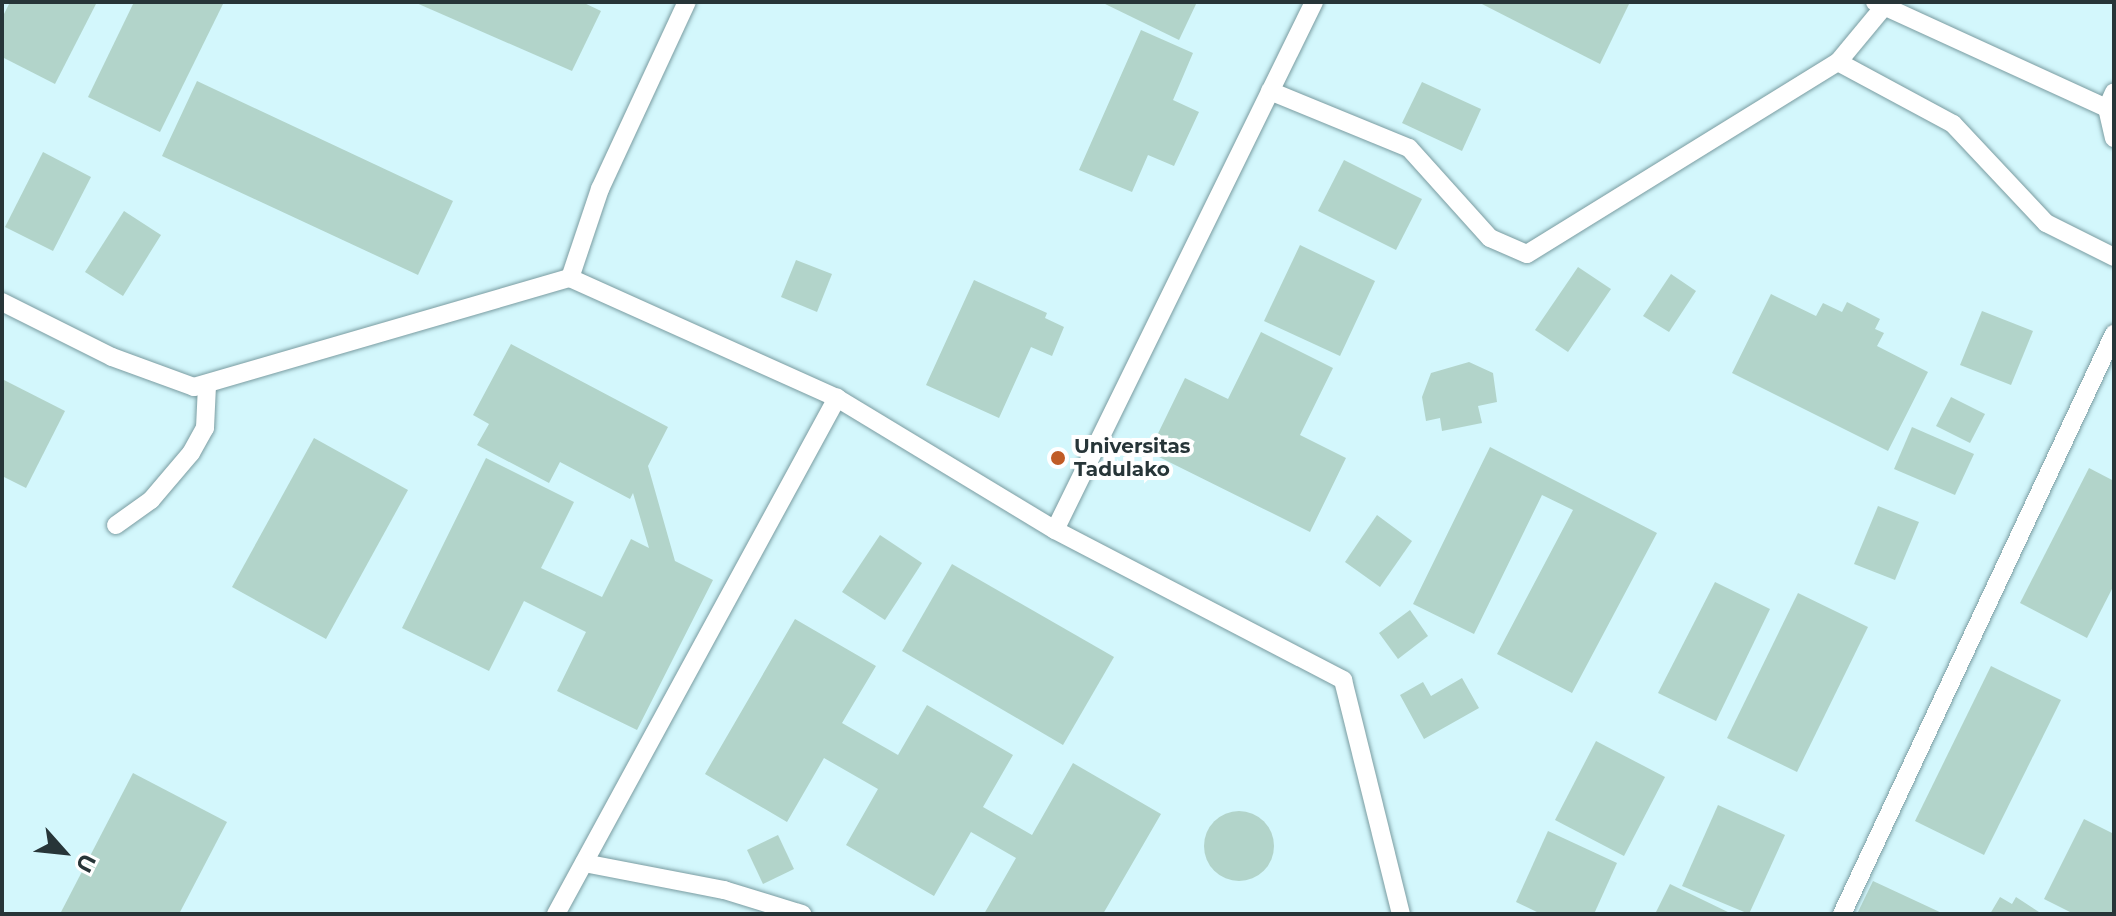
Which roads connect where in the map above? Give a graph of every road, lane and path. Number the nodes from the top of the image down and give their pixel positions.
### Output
1 (687, 2) edge
2 (1314, 2) edge
3 (1878, 6) edge
4 (1838, 62) junction
5 (1270, 91) junction
6 (2110, 100) edge
7 (2114, 138) edge
8 (2114, 257) edge
9 (570, 278) junction
10 (2, 302) edge
11 (2114, 334) edge
12 (207, 385) junction
13 (837, 398) junction
14 (116, 525) dead end
15 (1055, 530) junction
16 (584, 863) junction
17 (556, 914) edge
18 (802, 914) edge
19 (1401, 914) edge
20 (1842, 914) edge

1 - 9 lane
2 - 5 lane
3 - 4 lane
3 - 6 lane
4 - 5 lane
4 - 8 lane
5 - 15 lane
6 - 7 lane
9 - 12 lane
9 - 13 lane
10 - 12 lane
11 - 20 lane
12 - 14 lane
13 - 15 lane
13 - 16 lane
15 - 19 lane
16 - 17 lane
16 - 18 lane

